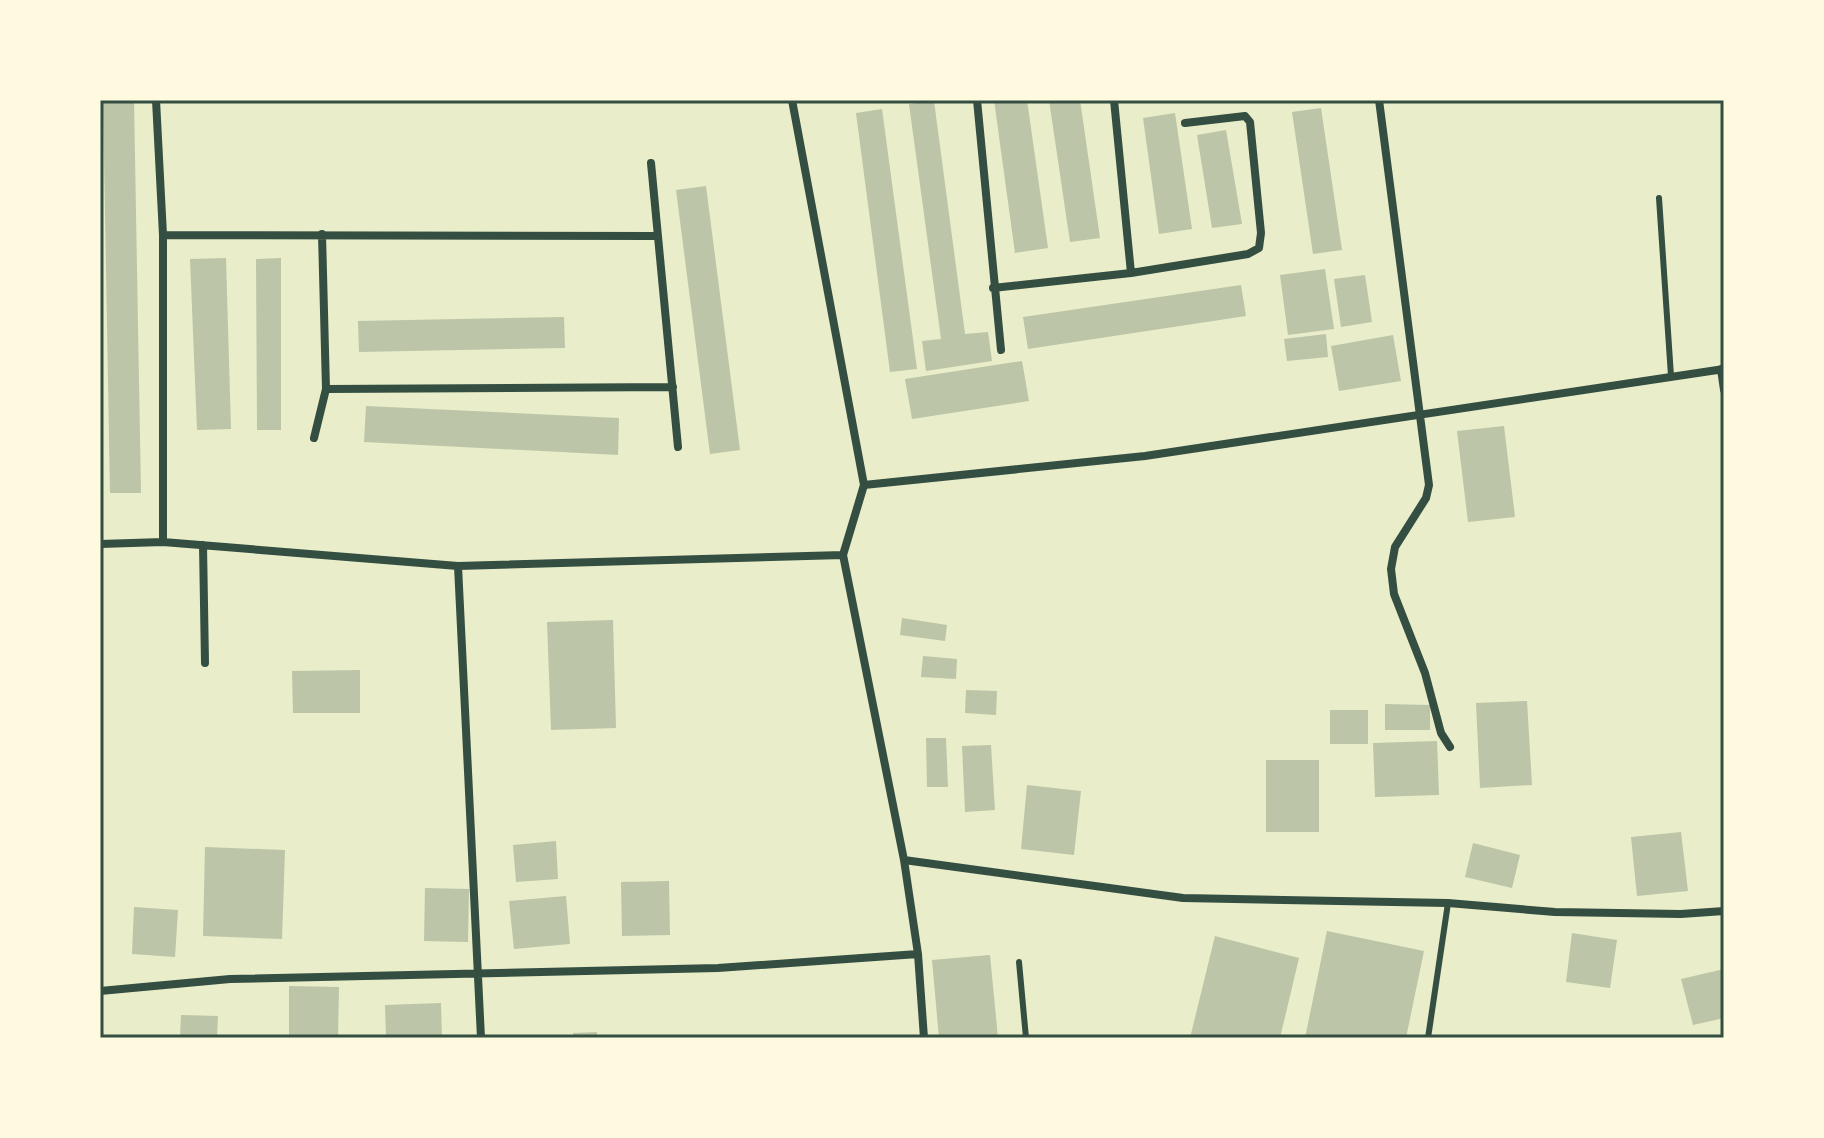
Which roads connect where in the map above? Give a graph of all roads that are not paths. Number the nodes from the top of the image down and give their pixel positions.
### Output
1 (156, 100) edge
2 (792, 100) edge
3 (977, 100) edge
4 (1114, 100) edge
5 (1379, 100) edge
6 (1185, 123) dead end
7 (651, 163) dead end
8 (1659, 198) dead end
9 (322, 234) junction
10 (163, 235) junction
11 (656, 236) junction
12 (1131, 273) junction
13 (993, 288) junction
14 (1001, 350) dead end
15 (1722, 369) edge
16 (1671, 376) junction
17 (673, 387) junction
18 (326, 389) junction
19 (1724, 390) edge
20 (1419, 413) junction
21 (314, 438) dead end
22 (678, 447) dead end
23 (864, 485) junction
24 (163, 542) junction
25 (100, 544) edge
26 (203, 545) junction
27 (843, 555) junction
28 (458, 566) junction
29 (205, 663) dead end
30 (1450, 747) dead end
31 (904, 860) junction
32 (1448, 903) junction
33 (1724, 911) edge
34 (918, 954) junction
35 (1019, 962) dead end
36 (476, 973) junction
37 (100, 991) edge
38 (481, 1038) edge
39 (924, 1038) edge
40 (1026, 1038) edge
41 (1428, 1038) edge

1 - 10 street
2 - 23 street
3 - 13 street
4 - 12 street
5 - 20 street
6 - 12 street
7 - 11 street
8 - 16 lane
9 - 10 street
9 - 11 street
9 - 18 street
10 - 24 street
11 - 17 street
12 - 13 street
13 - 14 street
15 - 16 street
15 - 19 street
16 - 20 street
17 - 18 street
17 - 22 street
18 - 21 street
20 - 23 street
20 - 30 street
23 - 27 street
24 - 25 street
24 - 26 street
26 - 28 street
26 - 29 street
27 - 28 street
27 - 31 street
28 - 36 street
31 - 32 street
31 - 34 street
32 - 33 street
32 - 41 lane
34 - 36 street
34 - 39 street
35 - 40 lane
36 - 37 street
36 - 38 street

